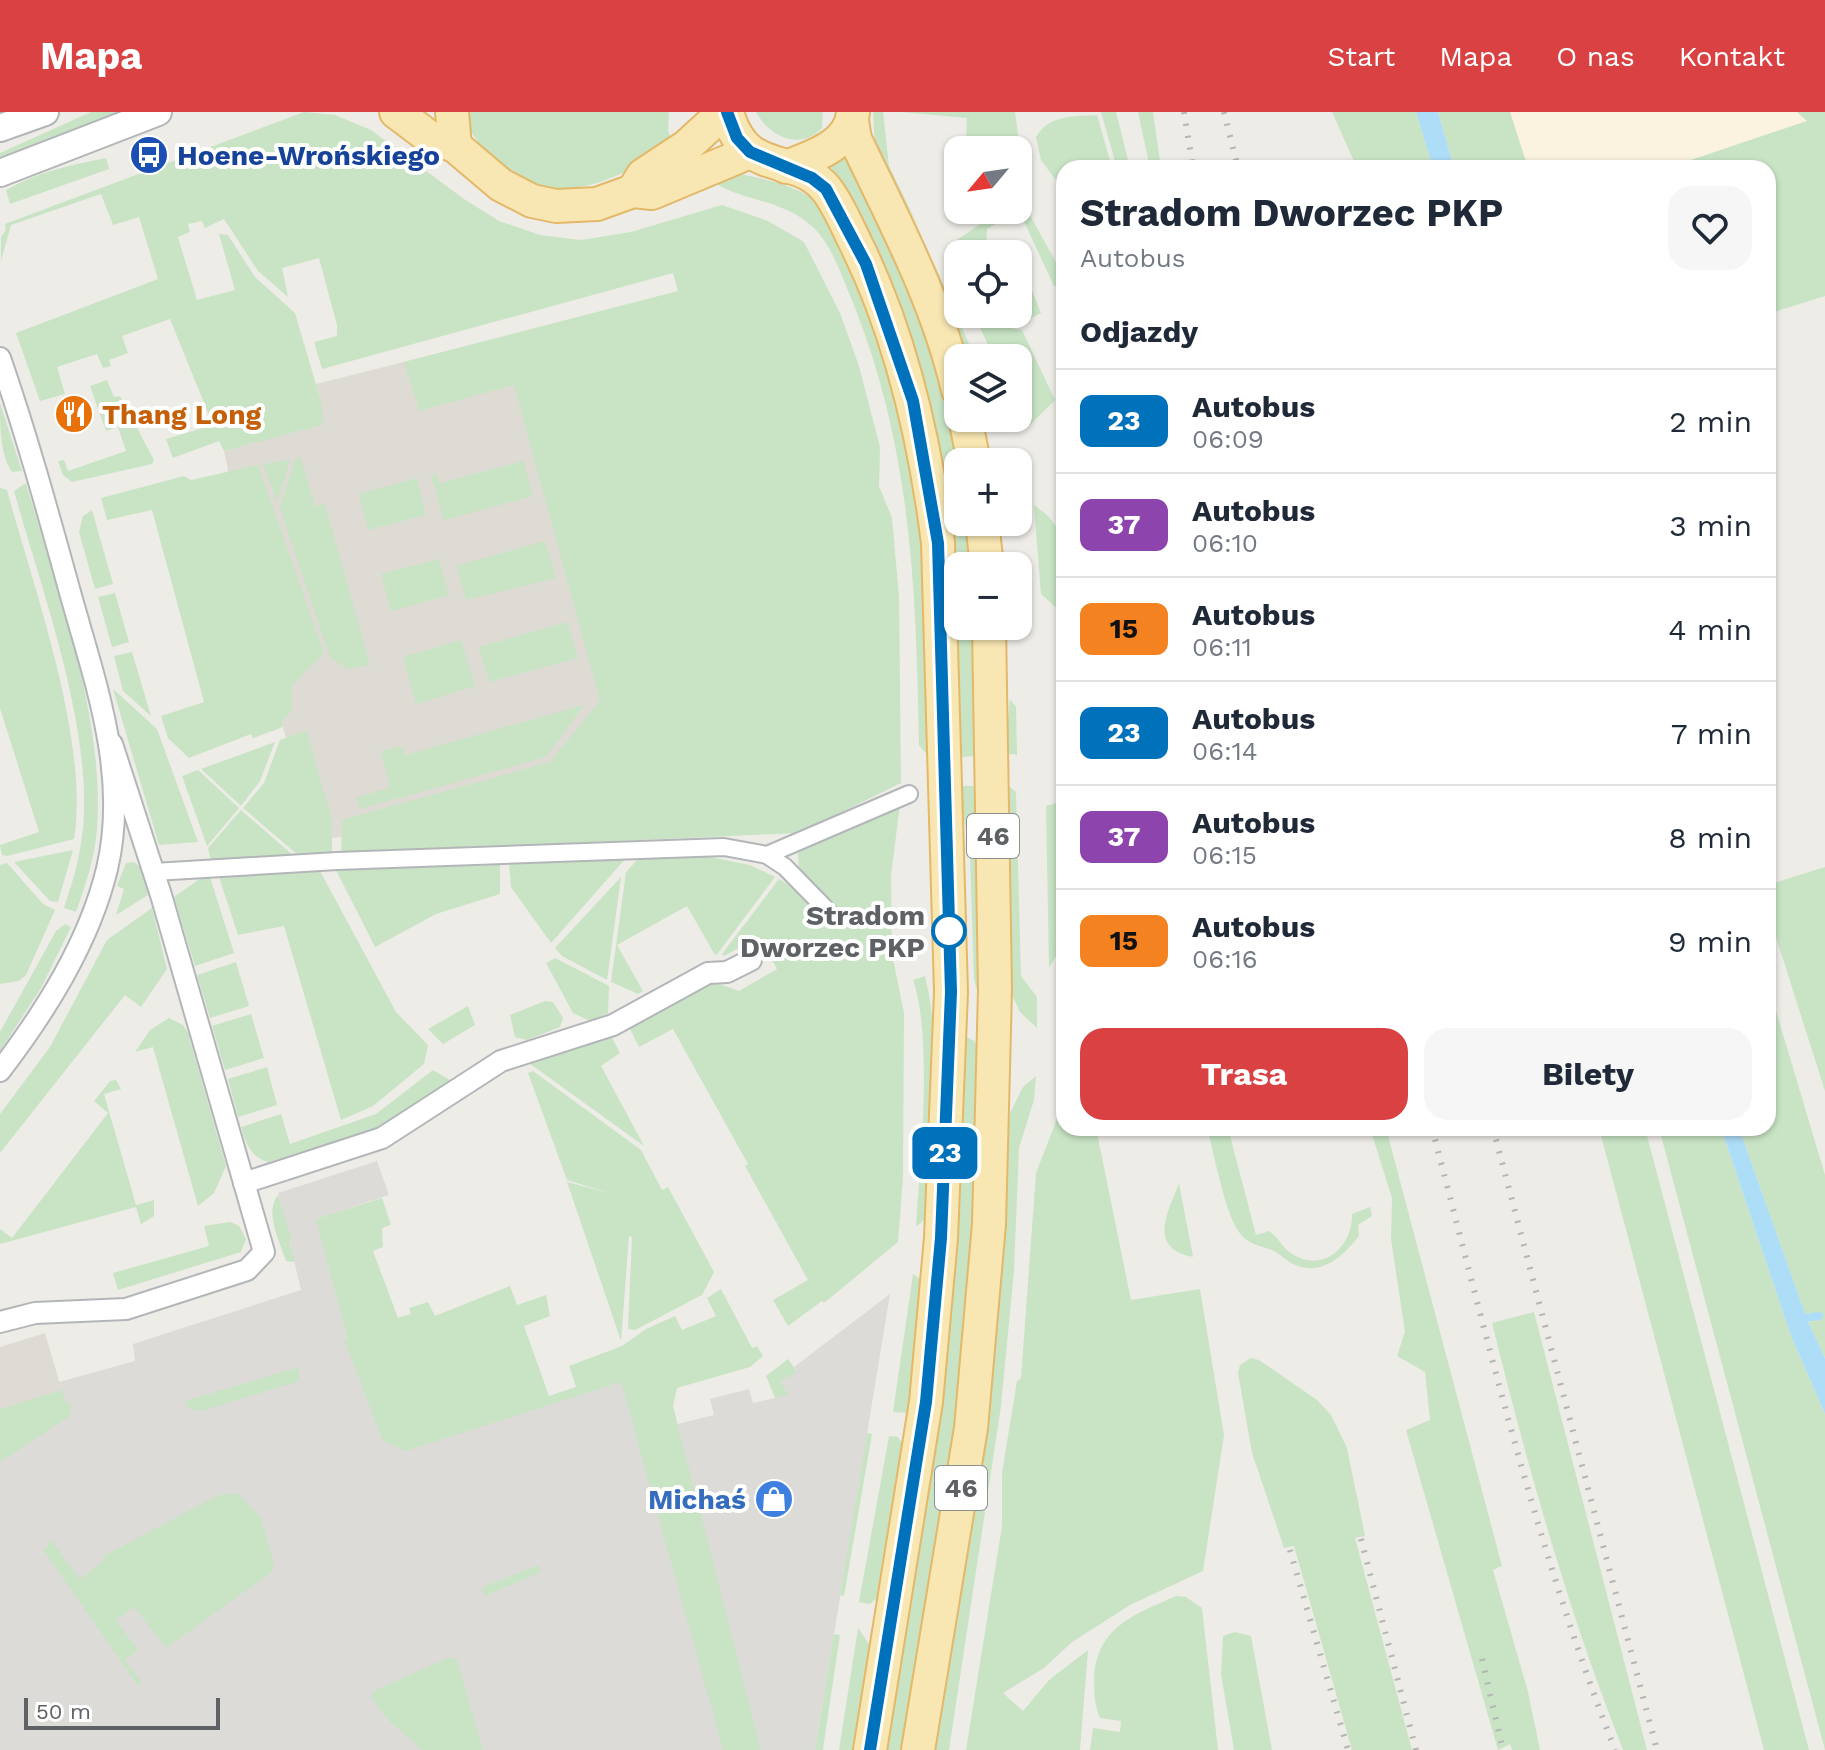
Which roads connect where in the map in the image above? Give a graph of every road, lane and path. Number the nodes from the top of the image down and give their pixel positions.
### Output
1 (45, 112) edge
2 (158, 112) edge
3 (396, 112) edge
4 (452, 112) edge
5 (725, 112) edge
6 (853, 117) edge
7 (0, 128) edge
8 (455, 146) junction
9 (750, 152) junction
10 (786, 167) junction
11 (0, 173) edge
12 (633, 191) junction
13 (944, 344) edge
14 (0, 358) edge
15 (989, 640) edge
16 (112, 744) junction
17 (909, 794) dead end
18 (767, 855) junction
19 (154, 872) junction
20 (828, 911) dead end
21 (751, 960) dead end
22 (0, 1071) edge
23 (244, 1183) junction
24 (0, 1322) edge
25 (870, 1750) edge
26 (918, 1750) edge

1 - 7 street
2 - 11 street
3 - 8 main road
4 - 8 main road
5 - 9 main road
5 - 12 main road
6 - 10 main road
6 - 13 main road
8 - 12 main road
9 - 10 main road, 46
9 - 12 main road
10 - 25 main road, 46
14 - 16 street
15 - 26 main road, 46
16 - 19 street
16 - 22 street
17 - 18 street
18 - 19 street
18 - 20 street
19 - 23 street
21 - 23 street
23 - 24 street

